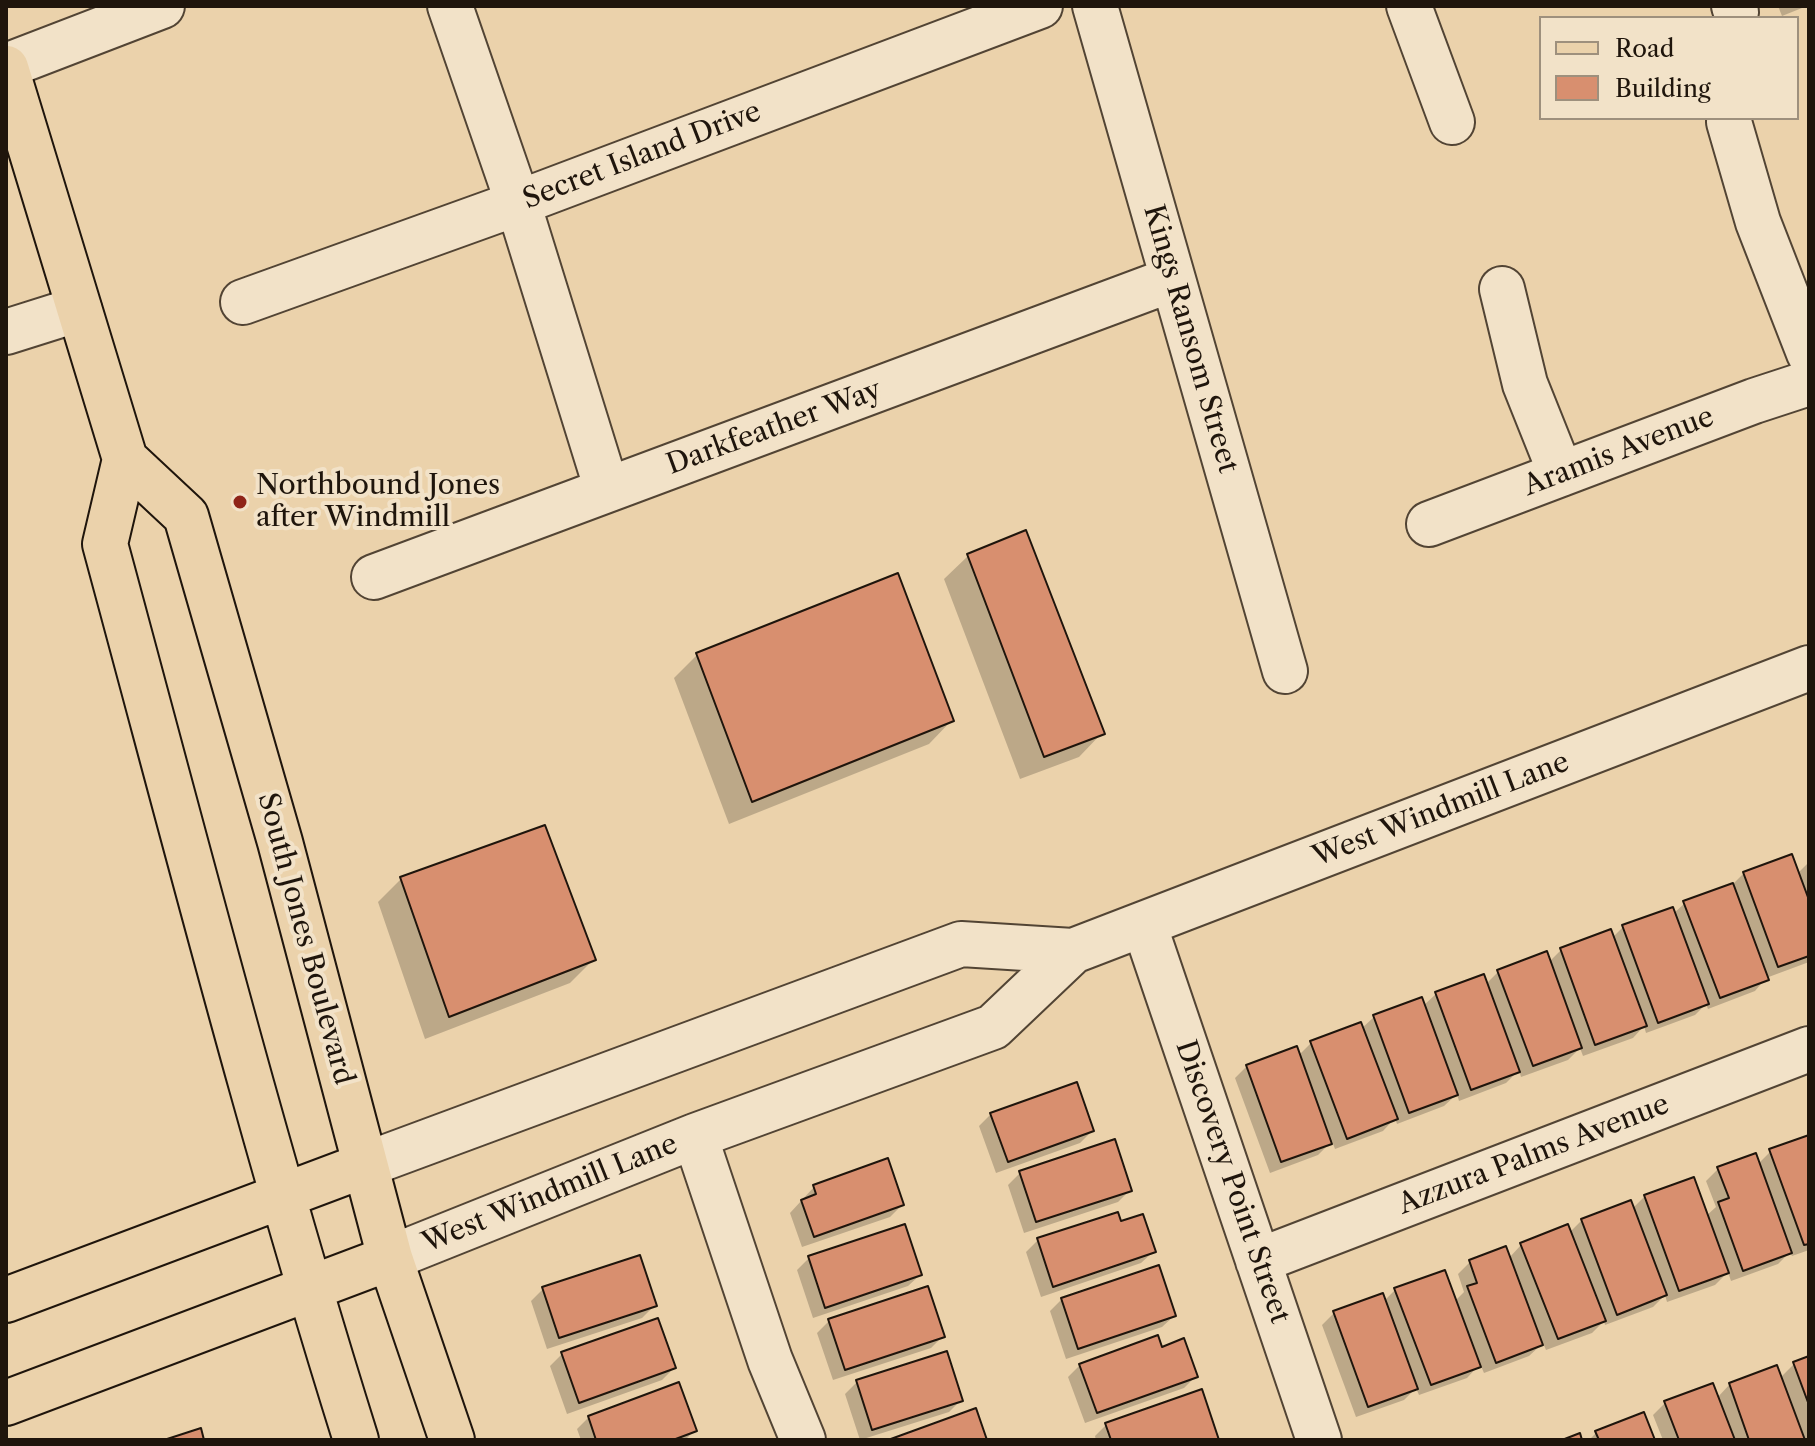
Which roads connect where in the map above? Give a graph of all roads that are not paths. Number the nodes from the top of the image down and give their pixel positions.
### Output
1 (162, 6) edge
2 (450, 6) edge
3 (1040, 6) edge
4 (1095, 6) edge
5 (1409, 6) edge
6 (6, 67) edge
7 (1452, 122) dead end
8 (1729, 122) dead end
9 (518, 203) junction
10 (1173, 279) junction
11 (1502, 289) dead end
12 (243, 302) dead end
13 (79, 309) junction
14 (6, 332) edge
15 (1809, 353) edge
16 (1809, 383) edge
17 (125, 459) junction
18 (1561, 474) junction
19 (607, 490) junction
20 (1429, 524) dead end
21 (374, 577) dead end
22 (1809, 668) edge
23 (1285, 671) dead end
24 (1144, 924) junction
25 (1073, 951) junction
26 (1809, 1049) edge
27 (695, 1136) junction
28 (365, 1165) junction
29 (284, 1194) junction
30 (390, 1258) junction
31 (1258, 1261) junction
32 (308, 1288) junction
33 (6, 1300) edge
34 (6, 1403) edge
35 (356, 1440) edge
36 (452, 1440) edge
37 (803, 1440) edge
38 (1319, 1440) edge

1 - 6 street
2 - 9 street
3 - 9 street, Secret Island Drive
4 - 10 street, Kings Ransom Street
5 - 7 street
6 - 13 main road, South Jones Boulevard
8 - 15 street
9 - 12 street, Secret Island Drive
9 - 19 street
10 - 19 street, Darkfeather Way
10 - 23 street, Kings Ransom Street
11 - 18 street
13 - 14 street
13 - 17 main road, South Jones Boulevard
16 - 18 street, Aramis Avenue
17 - 28 main road, South Jones Boulevard
17 - 29 main road
18 - 20 street, Aramis Avenue
19 - 21 street, Darkfeather Way
22 - 24 street, West Windmill Lane
24 - 25 street, West Windmill Lane
24 - 31 street, Discovery Point Street
25 - 27 street, West Windmill Lane
25 - 28 street, West Windmill Lane
26 - 31 street, Azzura Palms Avenue
27 - 30 street, West Windmill Lane
27 - 37 street
28 - 29 main road, West Windmill Lane
28 - 30 main road, South Jones Boulevard
29 - 32 main road
29 - 33 main road, West Windmill Lane
30 - 32 main road, West Windmill Lane
30 - 36 main road, South Jones Boulevard
31 - 38 street, Discovery Point Street
32 - 34 main road, West Windmill Lane
32 - 35 main road

